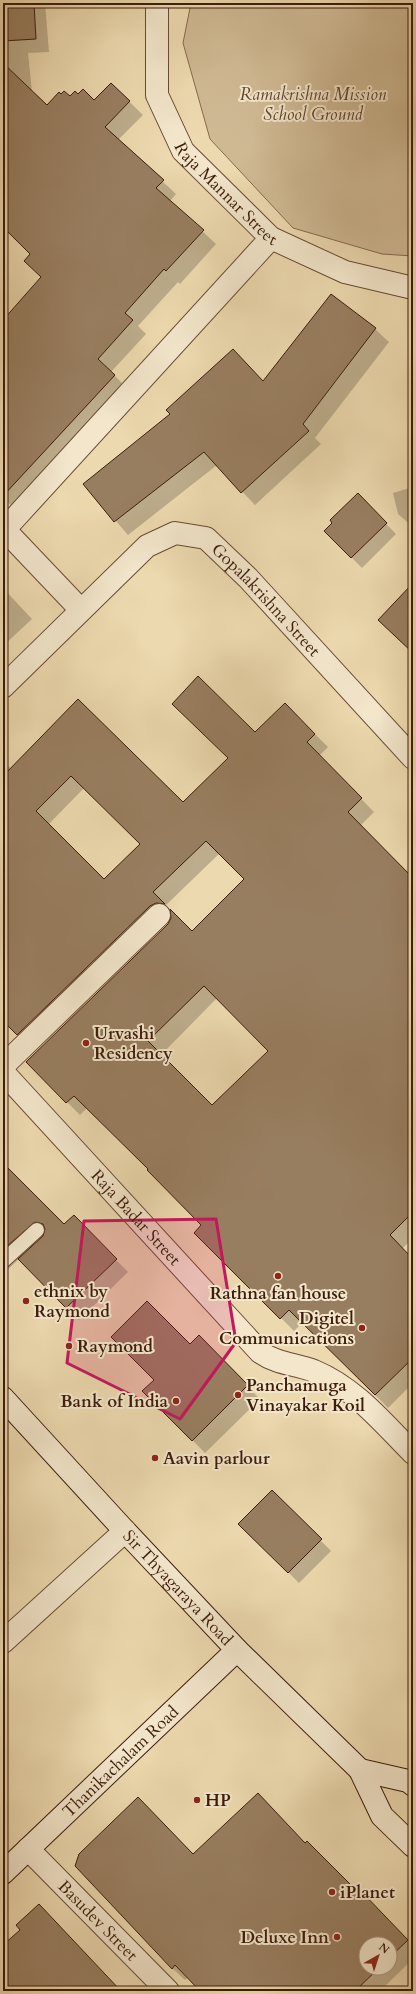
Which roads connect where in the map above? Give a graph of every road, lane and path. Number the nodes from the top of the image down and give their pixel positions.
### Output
1 (157, 3) edge
2 (271, 238) junction
3 (413, 288) edge
4 (4, 529) edge
5 (80, 610) junction
6 (3, 687) edge
7 (413, 758) edge
8 (159, 915) dead end
9 (3, 1066) edge
10 (3, 1072) edge
11 (37, 1230) dead end
12 (3, 1261) edge
13 (3, 1398) edge
14 (413, 1453) edge
15 (125, 1532) junction
16 (3, 1642) edge
17 (237, 1650) junction
18 (360, 1770) junction
19 (413, 1785) edge
20 (413, 1846) edge
21 (28, 1849) junction
22 (3, 1873) edge
23 (168, 1991) edge

1 - 2 street, Raja Mannar Street
2 - 3 street, Raja Mannar Street
2 - 4 street
4 - 5 street
5 - 6 street, Gopalakrishna Street
5 - 7 street, Gopalakrishna Street
8 - 9 street
10 - 14 street, Raja Badar Street
11 - 12 lane
13 - 15 street, Sir Thyagaraya Road
15 - 16 street
15 - 17 street, Sir Thyagaraya Road
17 - 18 street, Sir Thyagaraya Road
17 - 21 street, Thanikachalam Road
18 - 19 street
18 - 20 street, Sir Thyagaraya Road
21 - 22 street, Thanikachalam Road
21 - 23 street, Basudev Street

